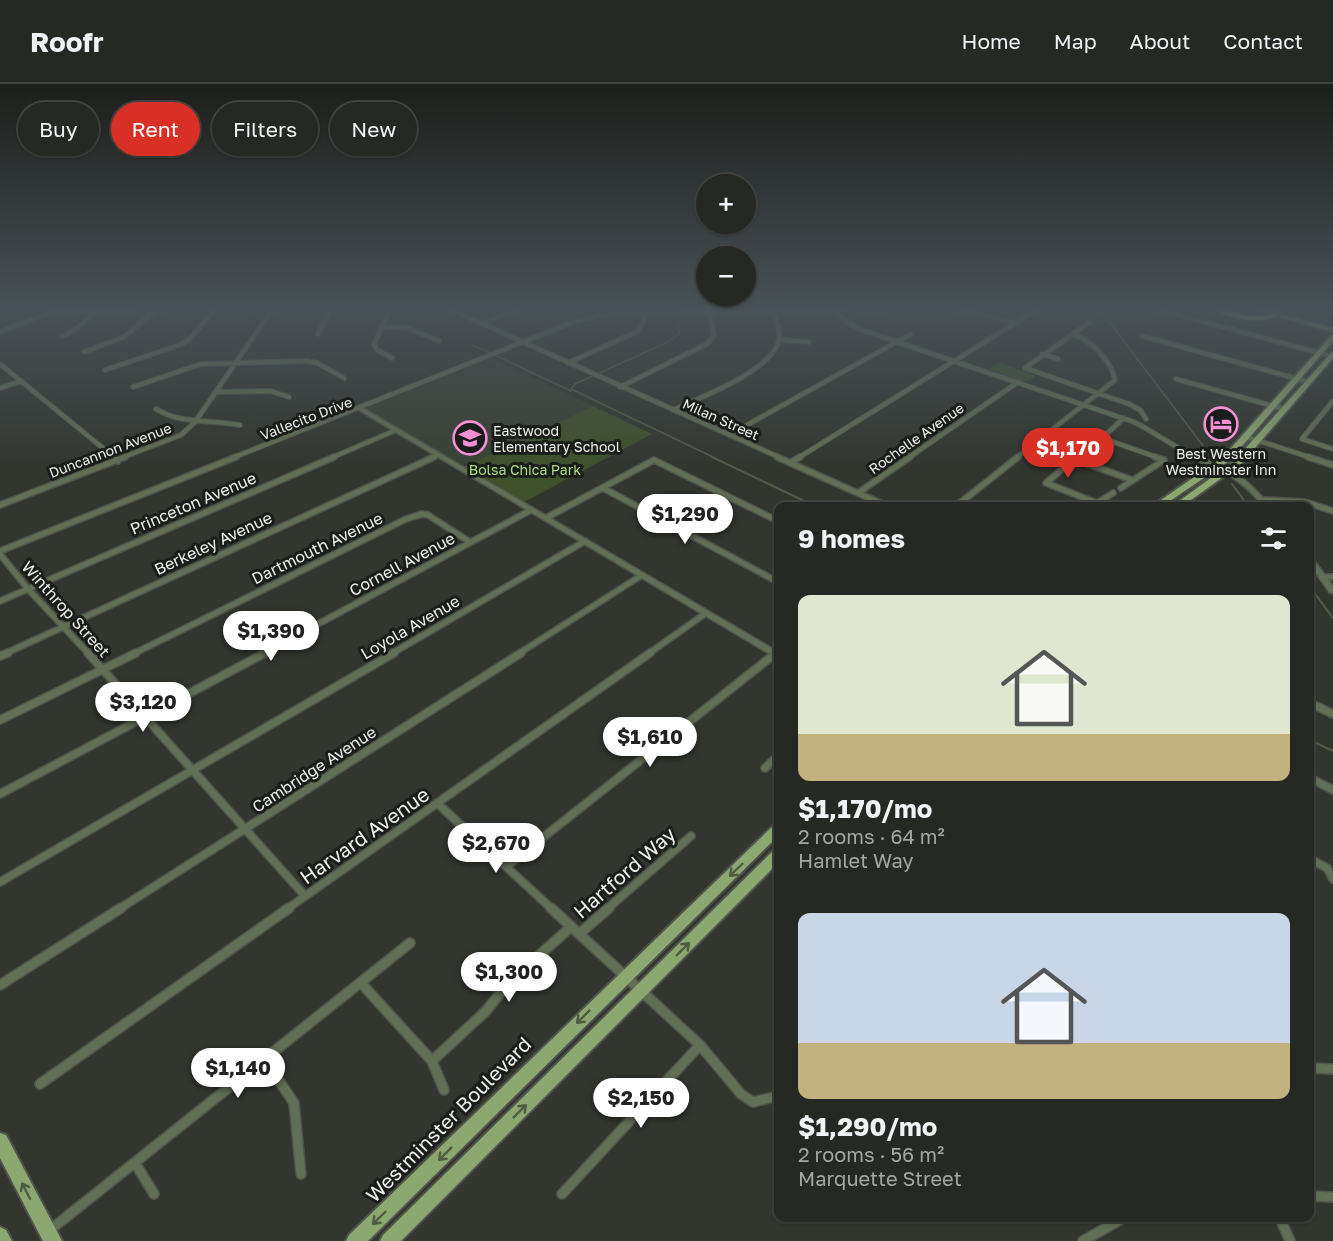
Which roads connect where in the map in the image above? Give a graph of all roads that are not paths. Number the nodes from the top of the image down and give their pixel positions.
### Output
1 (132, 361) edge
2 (477, 361) edge
3 (563, 361) edge
4 (572, 361) edge
5 (673, 361) edge
6 (763, 361) edge
7 (861, 361) edge
8 (955, 361) joint
9 (1034, 361) edge
10 (1104, 361) edge
11 (1234, 361) edge
12 (1312, 361) edge
13 (1327, 361) edge
14 (237, 362) junction
15 (568, 363) junction
16 (0, 364) edge
17 (105, 370) dead end
18 (344, 378) dead end
19 (1297, 378) junction
20 (1176, 379) dead end
21 (22, 381) junction
22 (1018, 382) junction
23 (1309, 382) junction
24 (133, 387) dead end
25 (620, 387) junction
26 (0, 388) edge
27 (216, 392) junction
28 (1098, 394) junction
29 (289, 397) dead end
30 (1333, 401) edge
31 (1084, 405) junction
32 (1273, 406) junction
33 (359, 408) junction
34 (156, 409) dead end
35 (1284, 409) junction
36 (673, 410) junction
37 (1124, 418) junction
38 (1146, 419) dead end
39 (195, 422) junction
40 (240, 425) dead end
41 (396, 430) junction
42 (729, 435) junction
43 (1247, 437) junction
44 (1257, 440) junction
45 (1333, 449) edge
46 (438, 455) junction
47 (118, 461) junction
48 (790, 463) junction
49 (1333, 465) edge
50 (1216, 466) junction
51 (1227, 471) junction
52 (1132, 480) junction
53 (603, 488) junction
54 (1121, 488) dead end
55 (858, 493) junction
56 (1113, 493) dead end
57 (1262, 500) joint
58 (878, 502) edge
59 (961, 502) edge
60 (1094, 502) edge
61 (1099, 502) edge
62 (1162, 502) edge
63 (1182, 502) edge
64 (1305, 502) edge
65 (0, 505) edge
66 (1314, 505) edge
67 (531, 510) junction
68 (1333, 512) edge
69 (546, 518) junction
70 (774, 519) edge
71 (585, 541) junction
72 (470, 543) junction
73 (0, 552) edge
74 (1314, 566) edge
75 (642, 575) junction
76 (1322, 577) junction
77 (1333, 577) edge
78 (774, 580) edge
79 (28, 589) junction
80 (1333, 591) edge
81 (0, 601) edge
82 (706, 613) junction
83 (65, 627) junction
84 (774, 651) edge
85 (0, 656) edge
86 (774, 656) edge
87 (103, 669) junction
88 (1314, 705) edge
89 (1333, 714) edge
90 (145, 716) junction
91 (0, 720) edge
92 (774, 760) edge
93 (765, 768) dead end
94 (192, 770) junction
95 (1314, 780) edge
96 (1333, 790) edge
97 (0, 794) edge
98 (437, 803) junction
99 (245, 829) junction
100 (774, 833) edge
101 (691, 836) dead end
102 (774, 859) edge
103 (1314, 861) edge
104 (507, 866) junction
105 (1333, 879) edge
106 (0, 882) edge
107 (305, 896) junction
108 (571, 927) junction
109 (579, 934) junction
110 (410, 943) dead end
111 (625, 976) junction
112 (361, 982) junction
113 (0, 985) edge
114 (641, 991) junction
115 (700, 1045) junction
116 (265, 1060) junction
117 (432, 1061) junction
118 (1314, 1068) edge
119 (1333, 1069) edge
120 (40, 1084) dead end
121 (444, 1090) dead end
122 (774, 1097) edge
123 (0, 1141) edge
124 (135, 1163) junction
125 (301, 1174) dead end
126 (154, 1194) dead end
127 (562, 1194) dead end
128 (1314, 1196) edge
129 (1333, 1197) edge
130 (1116, 1222) edge
131 (1282, 1222) edge
132 (0, 1236) edge
133 (50, 1237) edge
134 (3, 1241) edge
135 (355, 1241) edge
136 (389, 1241) edge
137 (1083, 1241) edge
138 (1290, 1241) edge

1 - 17 street
2 - 33 street, Vallecito Drive
3 - 15 street, Milan Street
4 - 15 street
5 - 25 street
6 - 36 street
7 - 42 street
8 - 22 street
8 - 48 street
9 - 28 street
10 - 28 street
11 - 19 street
12 - 19 main road
13 - 23 main road
14 - 18 street
14 - 24 street
14 - 27 street, Duncannon Avenue
15 - 25 street, Milan Street
16 - 21 street
19 - 23 street
19 - 32 main road
20 - 32 street
21 - 26 street
21 - 47 street
22 - 31 street
22 - 55 street, Rochelle Avenue
23 - 35 main road
25 - 36 street, Milan Street
27 - 29 street
27 - 39 street, Duncannon Avenue
28 - 31 street
28 - 38 street
30 - 45 street
31 - 37 street
31 - 59 street
32 - 35 street
32 - 43 main road
33 - 41 street
33 - 73 street, Vallecito Drive
34 - 39 street
35 - 44 main road
36 - 42 street, Milan Street
37 - 50 street
37 - 52 street
39 - 40 street
39 - 47 street, Duncannon Avenue
41 - 46 street
41 - 79 street, Princeton Avenue
42 - 48 street, Milan Street
43 - 44 street
43 - 50 main road
44 - 49 street
44 - 51 main road
46 - 67 street
46 - 83 street, Berkeley Avenue
47 - 65 street, Duncannon Avenue
48 - 55 street, Milan Street
50 - 51 street
50 - 62 main road
51 - 57 street
51 - 63 main road
52 - 54 street
52 - 60 street
53 - 69 street
53 - 70 street
53 - 78 street
55 - 58 street, Milan Street
56 - 61 street
57 - 64 street
66 - 68 street
67 - 69 street
67 - 72 street, Cornell Avenue
69 - 71 street
71 - 75 street
71 - 94 street, Loyola Avenue
72 - 87 street, Dartmouth Avenue
72 - 90 street, Cornell Avenue
73 - 79 street, Winthrop Street
74 - 76 street
75 - 82 street
75 - 99 street, Cambridge Avenue
76 - 77 street
76 - 80 street
79 - 81 street, Princeton Avenue
79 - 83 street, Winthrop Street
82 - 84 street
82 - 98 street, Harvard Avenue
83 - 85 street, Berkeley Avenue
83 - 87 street, Winthrop Street
86 - 104 street
87 - 90 street, Winthrop Street
87 - 91 street, Dartmouth Avenue
88 - 89 street
90 - 94 street, Winthrop Street
90 - 97 street, Cornell Avenue
92 - 93 street
94 - 99 street, Winthrop Street
94 - 106 street, Loyola Avenue
95 - 96 street
98 - 104 street
98 - 107 street, Harvard Avenue
99 - 107 street, Winthrop Street
99 - 113 street, Cambridge Avenue
100 -> 111 main road, Westminster Boulevard
101 - 109 street, Hartford Way
114 -> 102 main road
103 - 105 street
104 - 108 street
107 - 120 street, Harvard Avenue
108 - 109 street
108 - 117 street, Hartford Way
109 - 111 street
110 - 112 street
111 - 114 street
111 -> 135 main road, Westminster Boulevard
112 - 116 street
112 - 117 street
114 - 115 street
136 -> 114 main road
115 - 122 street
115 - 127 street
116 - 124 street
116 - 125 street
117 - 121 street
118 - 119 street
133 -> 123 main road
124 - 126 street
124 - 133 street
128 - 129 street
130 - 137 street
131 - 138 street
132 - 134 main road

